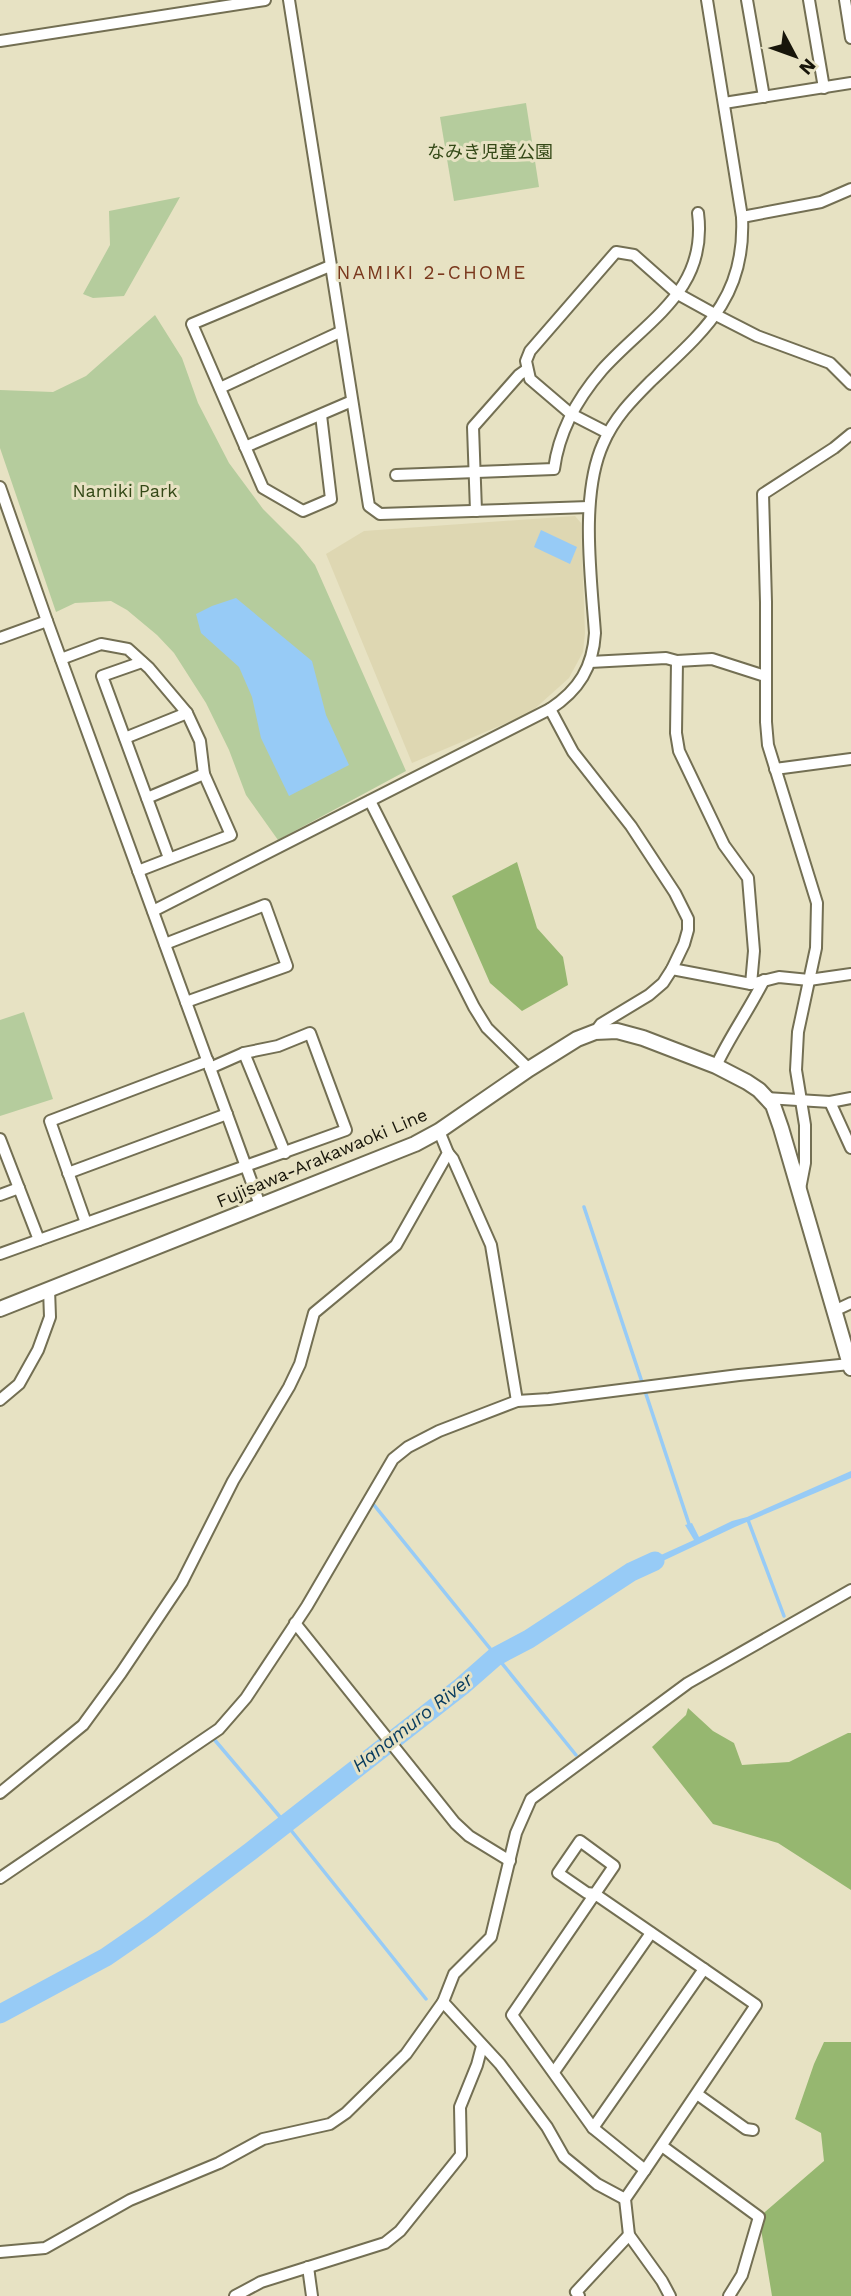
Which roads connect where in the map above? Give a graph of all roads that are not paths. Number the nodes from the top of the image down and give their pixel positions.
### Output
1 (265, 0) edge
2 (289, 0) edge
3 (708, 0) edge
4 (747, 0) edge
5 (809, 0) edge
6 (845, 0) edge
7 (851, 38) edge
8 (0, 41) edge
9 (851, 83) edge
10 (824, 88) junction
11 (764, 97) junction
12 (724, 103) junction
13 (851, 189) edge
14 (698, 213) dead end
15 (741, 217) junction
16 (330, 266) junction
17 (678, 294) junction
18 (716, 315) junction
19 (340, 331) junction
20 (526, 370) junction
21 (851, 384) edge
22 (220, 388) junction
23 (352, 401) junction
24 (571, 414) junction
25 (321, 415) junction
26 (608, 433) junction
27 (851, 434) edge
28 (245, 447) junction
29 (474, 472) junction
30 (396, 475) dead end
31 (0, 487) edge
32 (589, 507) junction
33 (476, 511) junction
34 (47, 621) junction
35 (0, 638) edge
36 (61, 659) junction
37 (677, 661) junction
38 (142, 662) junction
39 (590, 662) junction
40 (765, 676) junction
41 (550, 709) junction
42 (187, 713) junction
43 (125, 738) junction
44 (851, 759) edge
45 (775, 769) junction
46 (204, 774) junction
47 (147, 798) junction
48 (370, 801) junction
49 (169, 858) junction
50 (138, 871) junction
51 (153, 911) junction
52 (165, 944) junction
53 (672, 969) junction
54 (851, 974) edge
55 (764, 980) junction
56 (809, 980) junction
57 (751, 984) junction
58 (186, 1003) junction
59 (594, 1032) junction
60 (244, 1053) junction
61 (209, 1064) junction
62 (716, 1066) junction
63 (529, 1069) junction
64 (766, 1098) junction
65 (851, 1098) edge
66 (802, 1101) junction
67 (830, 1102) junction
68 (227, 1114) junction
69 (439, 1131) junction
70 (0, 1139) edge
71 (851, 1148) edge
72 (285, 1153) junction
73 (448, 1153) junction
74 (246, 1167) junction
75 (68, 1173) junction
76 (19, 1188) junction
77 (800, 1189) junction
78 (0, 1195) edge
79 (261, 1205) junction
80 (86, 1223) junction
81 (39, 1240) junction
82 (0, 1254) edge
83 (49, 1289) junction
84 (851, 1303) edge
85 (0, 1309) edge
86 (834, 1311) junction
87 (850, 1359) edge
88 (0, 1400) edge
89 (517, 1401) junction
90 (851, 1590) edge
91 (295, 1623) junction
92 (0, 1793) edge
93 (510, 1861) junction
94 (0, 1878) edge
95 (595, 1894) junction
96 (651, 1933) junction
97 (704, 1969) junction
98 (443, 2002) junction
99 (482, 2046) junction
100 (554, 2072) junction
101 (697, 2094) junction
102 (593, 2128) junction
103 (753, 2130) dead end
104 (662, 2147) junction
105 (645, 2170) junction
106 (625, 2199) junction
107 (629, 2235) junction
108 (0, 2252) edge
109 (308, 2267) junction
110 (235, 2296) edge
111 (312, 2296) edge
112 (579, 2296) edge
113 (670, 2296) edge
114 (729, 2296) edge

1 - 8 street
2 - 16 street
3 - 12 street
4 - 11 street
5 - 10 street
6 - 7 street
9 - 10 street
10 - 11 street
11 - 12 street
12 - 15 street
13 - 15 street
14 - 17 street
15 - 18 street
16 - 19 street
16 - 22 street
17 - 18 street
17 - 20 street
17 - 24 street
18 - 21 street
18 - 26 street
19 - 22 street
19 - 23 street
20 - 24 street
20 - 29 street
22 - 28 street
23 - 25 street
23 - 33 street
24 - 26 street
24 - 29 street
25 - 28 street
25 - 28 street
26 - 32 street
27 - 40 street
29 - 30 street
29 - 33 street
31 - 34 street
32 - 33 street
32 - 39 street
34 - 35 street
34 - 36 street
36 - 38 street
36 - 50 street
37 - 39 street
37 - 40 street
37 - 57 street
38 - 42 street
38 - 43 street
39 - 41 street
40 - 45 street
41 - 48 street
41 - 53 street
42 - 43 street
42 - 46 street
43 - 47 street
44 - 45 street
45 - 56 street
46 - 47 street
46 - 49 street
47 - 49 street
48 - 51 street
48 - 63 street
49 - 50 street
50 - 51 street
51 - 52 street
52 - 58 street
52 - 58 street
53 - 57 street
53 - 59 street
54 - 56 street
55 - 56 street
55 - 57 street
55 - 62 street
56 - 66 street
58 - 61 street
59 - 62 main road, Fujisawa-Arakawaoki Line
59 - 63 main road, Fujisawa-Arakawaoki Line
60 - 61 street
60 - 72 street
60 - 72 street
61 - 68 street
61 - 75 street
62 - 64 main road, Fujisawa-Arakawaoki Line
63 - 69 main road, Fujisawa-Arakawaoki Line
64 - 66 street
64 - 77 main road, Fujisawa-Arakawaoki Line
65 - 67 street
66 - 67 street
66 - 77 street
67 - 71 street
68 - 74 street
68 - 75 street
69 - 73 street
69 - 79 main road, Fujisawa-Arakawaoki Line
70 - 76 street
72 - 74 street
73 - 89 street
73 - 92 street
74 - 79 street
74 - 80 street
75 - 80 street
76 - 78 street
76 - 81 street
77 - 86 main road, Fujisawa-Arakawaoki Line
79 - 83 main road, Fujisawa-Arakawaoki Line
80 - 81 street
81 - 82 street
83 - 85 main road, Fujisawa-Arakawaoki Line
83 - 88 street
84 - 86 street
86 - 87 main road, Fujisawa-Arakawaoki Line
87 - 89 street
89 - 91 street
90 - 93 street
91 - 93 street
91 - 94 street
93 - 98 street
95 - 95 street
95 - 96 street
95 - 100 street
96 - 97 street
96 - 100 street
97 - 101 street
97 - 102 street
98 - 99 street
98 - 108 street
99 - 106 street
99 - 109 street
100 - 102 street
101 - 103 street
101 - 104 street
102 - 105 street
104 - 105 street
104 - 114 street
105 - 106 street
106 - 107 street
107 - 112 street
107 - 113 street
109 - 110 street
109 - 111 street

